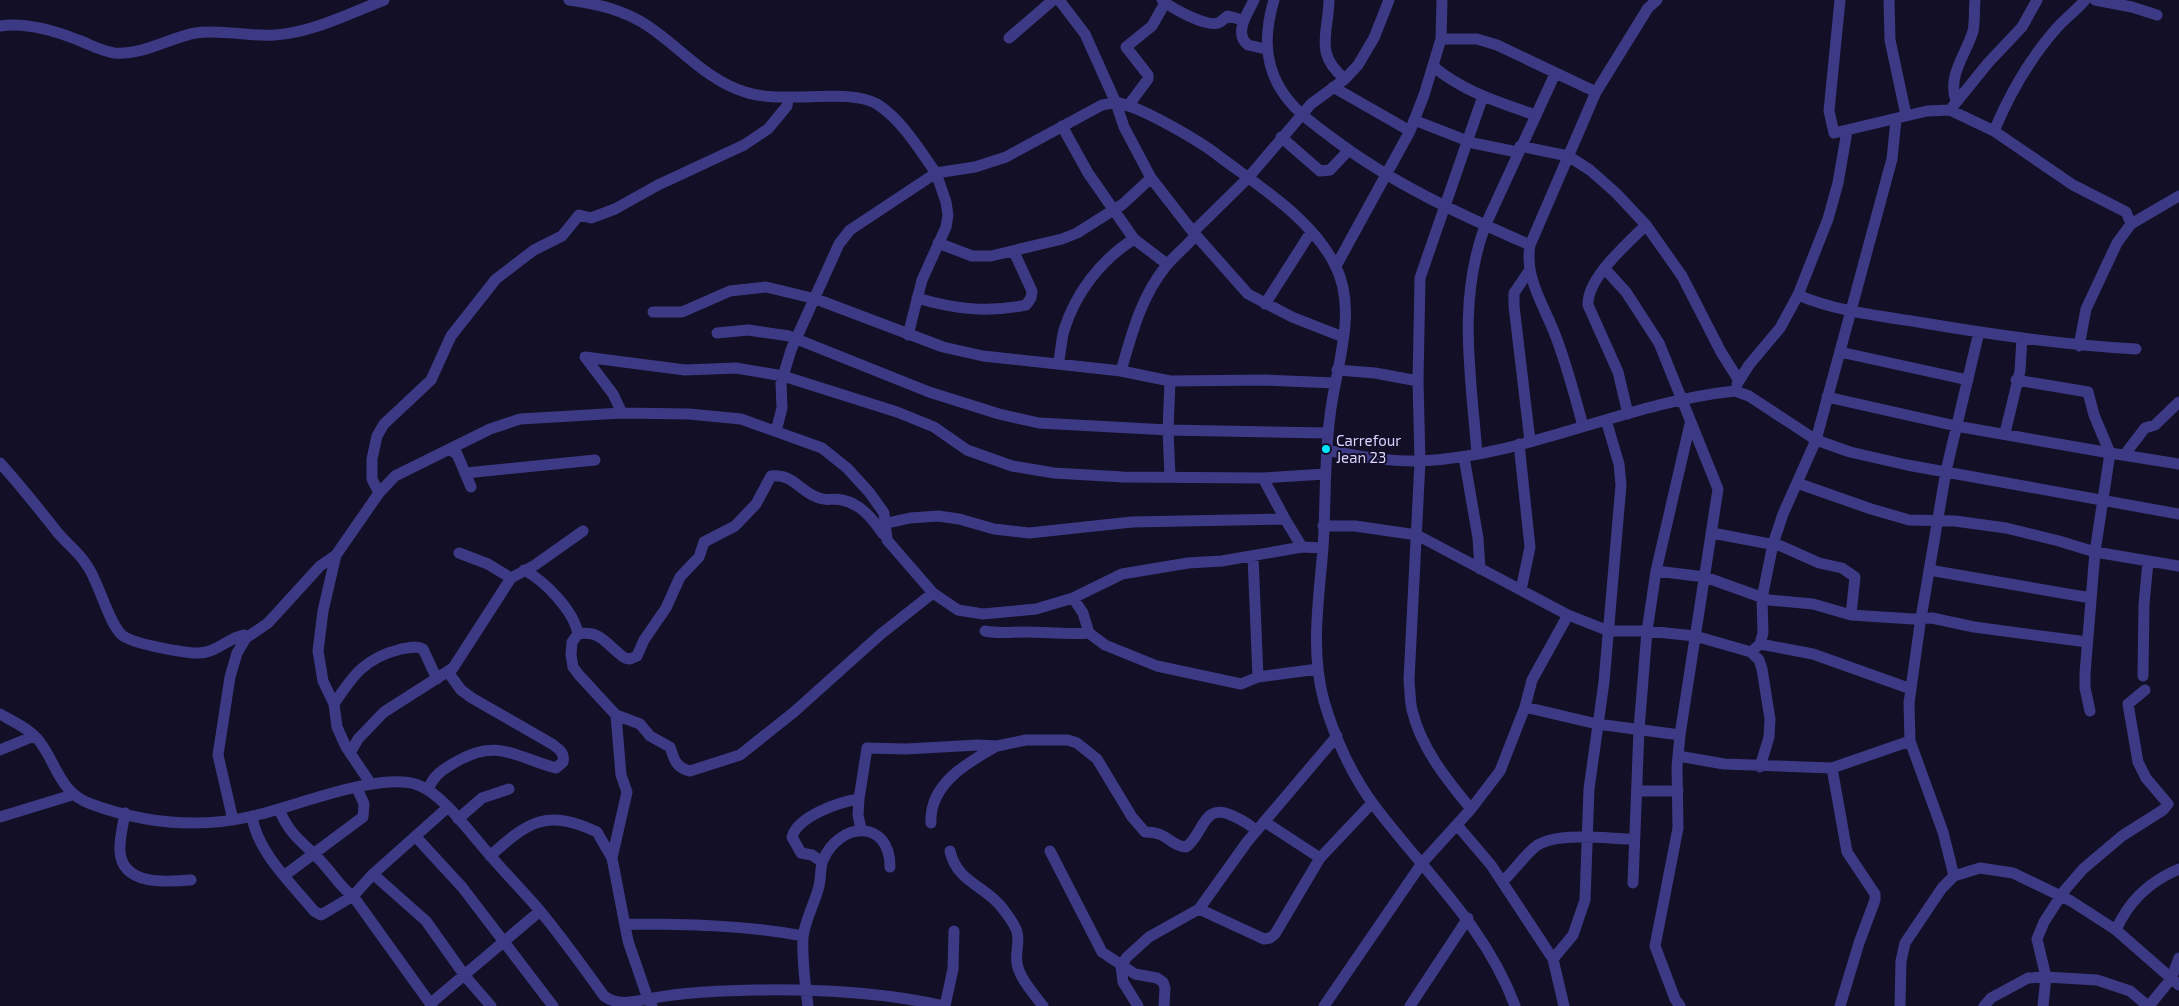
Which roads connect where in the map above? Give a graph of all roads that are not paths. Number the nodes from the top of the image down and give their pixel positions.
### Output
1 (384, 0) edge
2 (569, 0) edge
3 (1053, 0) edge
4 (1059, 0) edge
5 (1254, 0) edge
6 (1274, 0) edge
7 (1329, 0) edge
8 (1389, 0) edge
9 (1442, 0) edge
10 (1657, 0) edge
11 (1840, 0) edge
12 (1889, 0) edge
13 (1975, 0) edge
14 (2037, 0) edge
15 (2085, 0) edge
16 (2095, 0) edge
17 (1163, 1) edge
18 (606, 3) edge
19 (1644, 4) edge
20 (2157, 16) dead end
21 (1242, 20) junction
22 (0, 26) edge
23 (1009, 38) dead end
24 (1441, 39) junction
25 (1266, 49) junction
26 (1434, 67) junction
27 (1555, 74) junction
28 (1345, 79) junction
29 (1333, 88) junction
30 (1596, 92) junction
31 (1483, 96) junction
32 (788, 99) junction
33 (1116, 103) junction
34 (1128, 106) junction
35 (1953, 106) junction
36 (1300, 115) junction
37 (1535, 115) junction
38 (1901, 117) junction
39 (1062, 126) junction
40 (1412, 126) junction
41 (1846, 131) junction
42 (1994, 131) junction
43 (1282, 137) junction
44 (1467, 141) junction
45 (1519, 149) junction
46 (1348, 151) junction
47 (1568, 156) junction
48 (936, 174) junction
49 (1387, 175) junction
50 (1151, 178) junction
51 (1248, 178) junction
52 (2179, 196) edge
53 (1445, 206) junction
54 (1114, 210) junction
55 (2131, 224) junction
56 (1646, 225) junction
57 (1486, 226) junction
58 (1311, 232) junction
59 (1194, 234) junction
60 (1134, 239) junction
61 (938, 243) junction
62 (1530, 245) junction
63 (1014, 252) junction
64 (1168, 264) junction
65 (1336, 266) junction
66 (1605, 269) junction
67 (1528, 270) junction
68 (1798, 295) junction
69 (917, 298) junction
70 (816, 299) junction
71 (1264, 304) junction
72 (1850, 311) junction
73 (653, 312) dead end
74 (1979, 332) junction
75 (718, 333) dead end
76 (908, 335) junction
77 (1343, 337) junction
78 (797, 338) junction
79 (2022, 338) junction
80 (2080, 346) junction
81 (2136, 349) dead end
82 (1840, 352) junction
83 (1058, 364) junction
84 (1337, 370) junction
85 (1121, 371) junction
86 (782, 376) junction
87 (1968, 380) junction
88 (2016, 380) junction
89 (1418, 381) junction
90 (1170, 382) junction
91 (1334, 383) junction
92 (1736, 385) junction
93 (1827, 397) junction
94 (1682, 401) junction
95 (2179, 402) edge
96 (622, 413) junction
97 (1628, 414) junction
98 (1606, 420) junction
99 (1690, 424) junction
100 (1583, 426) junction
101 (1956, 426) junction
102 (1168, 430) junction
103 (776, 431) junction
104 (1328, 433) junction
105 (2005, 433) junction
106 (1816, 440) junction
107 (1524, 443) junction
108 (449, 449) junction
109 (1326, 450) junction
110 (2110, 453) junction
111 (1477, 454) junction
112 (2125, 454) junction
113 (1464, 457) junction
114 (595, 460) dead end
115 (1420, 461) junction
116 (0, 463) edge
117 (2179, 464) edge
118 (1946, 471) junction
119 (466, 473) junction
120 (1325, 474) junction
121 (1170, 476) junction
122 (1263, 478) junction
123 (1797, 483) junction
124 (471, 488) dead end
125 (378, 494) junction
126 (2104, 500) junction
127 (2179, 514) edge
128 (1285, 519) junction
129 (1938, 520) junction
130 (883, 524) junction
131 (1323, 526) junction
132 (584, 531) dead end
133 (1712, 533) junction
134 (1417, 536) junction
135 (887, 540) junction
136 (1773, 544) junction
137 (1302, 547) junction
138 (1323, 548) junction
139 (2095, 552) junction
140 (336, 554) junction
141 (459, 554) dead end
142 (1253, 556) junction
143 (2148, 562) junction
144 (2179, 566) edge
145 (524, 570) junction
146 (1480, 570) junction
147 (1929, 570) junction
148 (1656, 571) junction
149 (1705, 577) junction
150 (511, 578) junction
151 (1521, 590) junction
152 (933, 593) junction
153 (1073, 598) junction
154 (1762, 598) junction
155 (2091, 598) junction
156 (1568, 615) junction
157 (1851, 615) junction
158 (1921, 618) junction
159 (985, 631) dead end
160 (1609, 631) junction
161 (1647, 631) junction
162 (1089, 632) junction
163 (578, 634) junction
164 (1695, 636) junction
165 (246, 638) junction
166 (2087, 642) junction
167 (1756, 648) junction
168 (1318, 669) junction
169 (448, 672) junction
170 (2143, 676) dead end
171 (1258, 677) junction
172 (437, 679) junction
173 (1911, 689) junction
174 (2145, 690) dead end
175 (334, 704) junction
176 (1525, 707) junction
177 (2090, 711) dead end
178 (0, 714) edge
179 (616, 715) junction
180 (1596, 724) junction
181 (1640, 730) junction
182 (1680, 735) junction
183 (34, 736) junction
184 (1337, 736) junction
185 (1910, 741) junction
186 (998, 746) junction
187 (0, 750) edge
188 (350, 753) junction
189 (1678, 756) junction
190 (1760, 767) junction
191 (1832, 768) junction
192 (371, 784) junction
193 (358, 788) junction
194 (510, 789) dead end
195 (428, 790) junction
196 (1637, 791) junction
197 (1678, 792) junction
198 (72, 795) junction
199 (859, 800) junction
200 (2174, 802) edge
201 (1372, 803) junction
202 (447, 808) junction
203 (279, 809) junction
204 (1471, 809) junction
205 (125, 813) junction
206 (252, 816) junction
207 (0, 817) edge
208 (458, 819) junction
209 (233, 820) junction
210 (1265, 822) junction
211 (930, 823) dead end
212 (1457, 826) junction
213 (861, 829) junction
214 (1256, 832) junction
215 (416, 837) junction
216 (1588, 838) junction
217 (1634, 839) junction
218 (950, 851) dead end
219 (1050, 851) dead end
220 (313, 854) junction
221 (490, 856) junction
222 (612, 858) junction
223 (1320, 858) junction
224 (822, 862) junction
225 (1422, 863) junction
226 (890, 867) dead end
227 (2179, 869) edge
228 (374, 874) junction
229 (285, 875) junction
230 (1954, 876) junction
231 (191, 880) dead end
232 (1502, 881) junction
233 (1633, 883) dead end
234 (353, 896) junction
235 (2060, 896) junction
236 (1199, 909) junction
237 (540, 911) junction
238 (1468, 918) junction
239 (626, 924) junction
240 (2116, 930) junction
241 (954, 931) dead end
242 (803, 936) junction
243 (502, 942) junction
244 (2179, 958) edge
245 (1554, 959) junction
246 (1121, 966) junction
247 (465, 976) junction
248 (2046, 976) junction
249 (2175, 982) edge
250 (806, 989) junction
251 (650, 1003) edge
252 (431, 1005) edge
253 (621, 1005) edge
254 (491, 1006) edge
255 (553, 1006) edge
256 (808, 1006) edge
257 (945, 1006) edge
258 (1042, 1006) edge
259 (1138, 1006) edge
260 (1164, 1006) edge
261 (1324, 1006) edge
262 (1410, 1006) edge
263 (1515, 1006) edge
264 (1564, 1006) edge
265 (1680, 1006) edge
266 (1840, 1006) edge
267 (1900, 1006) edge
268 (1984, 1006) edge
269 (2043, 1006) edge
270 (2148, 1006) edge

1 - 22 street
2 - 18 street
3 - 23 street
4 - 33 street
5 - 21 street
6 - 25 street
7 - 28 street
8 - 28 street
9 - 24 street
10 - 19 street
11 - 41 street
12 - 38 street
13 - 35 street
14 - 35 street
15 - 42 street
16 - 20 street
17 - 21 street
17 - 34 street
18 - 32 street
19 - 30 street
21 - 25 street
24 - 26 street
24 - 27 street
25 - 36 street
26 - 31 street
26 - 40 street
27 - 30 street
27 - 37 street
28 - 29 street
29 - 36 street
29 - 40 street
30 - 47 street
31 - 37 street
31 - 44 street
32 - 48 street
32 - 125 street
33 - 34 street
33 - 39 street
33 - 50 street
34 - 51 street
35 - 38 street
35 - 42 street
36 - 43 street
36 - 46 street
37 - 45 street
38 - 41 street
38 - 72 street
39 - 48 street
39 - 54 street
40 - 44 street
40 - 49 street
41 - 68 street
42 - 55 street
43 - 46 street
43 - 51 street
44 - 45 street
44 - 53 street
45 - 47 street
45 - 57 street
46 - 49 street
47 - 56 street
47 - 62 street
48 - 61 street
48 - 70 street
49 - 53 street
49 - 65 street
50 - 54 street
50 - 59 street
51 - 58 street
51 - 59 street
52 - 55 street
53 - 57 street
53 - 89 street
54 - 60 street
54 - 63 street
55 - 80 street
56 - 66 street
56 - 92 street
57 - 62 street
57 - 111 street
58 - 65 street
58 - 71 street
59 - 64 street
59 - 71 street
60 - 64 street
60 - 83 street
61 - 63 street
61 - 69 street
62 - 67 street
63 - 69 street
64 - 85 street
65 - 77 street
66 - 94 street
66 - 97 street
67 - 100 street
67 - 107 street
68 - 72 street
68 - 92 street
69 - 76 street
70 - 73 street
70 - 76 street
70 - 78 street
71 - 77 street
72 - 74 street
72 - 82 street
74 - 79 street
74 - 87 street
75 - 78 street
76 - 83 street
77 - 84 street
78 - 86 street
78 - 102 street
79 - 80 street
79 - 88 street
80 - 81 street
82 - 87 street
82 - 93 street
83 - 85 street
84 - 89 street
84 - 91 street
85 - 90 street
86 - 96 street
86 - 103 street
86 - 121 street
87 - 101 street
88 - 105 street
88 - 110 street
89 - 115 street
90 - 91 street
90 - 102 street
91 - 104 street
92 - 94 street
92 - 106 street
93 - 101 street
93 - 106 street
94 - 97 street
94 - 99 street
95 - 112 street
96 - 103 street
96 - 108 street
97 - 98 street
98 - 100 street
98 - 160 street
99 - 133 street
99 - 148 street
100 - 107 street
101 - 105 street
101 - 118 street
102 - 104 street
102 - 121 street
103 - 130 street
104 - 109 street
105 - 110 street
106 - 118 street
106 - 123 street
107 - 111 street
107 - 151 street
108 - 119 street
108 - 125 street
109 - 115 street
109 - 120 street
110 - 112 street
110 - 126 street
111 - 113 street
112 - 117 street
113 - 115 street
113 - 146 street
114 - 119 street
115 - 134 street
116 - 165 street
118 - 126 street
118 - 129 street
119 - 124 street
120 - 122 street
120 - 131 street
121 - 122 street
122 - 128 street
123 - 129 street
123 - 136 street
125 - 140 street
126 - 127 street
126 - 139 street
128 - 130 street
128 - 137 street
129 - 139 street
129 - 147 street
130 - 135 street
131 - 134 street
131 - 138 street
132 - 145 street
133 - 136 street
133 - 149 street
134 - 146 street
134 - 204 street
135 - 152 street
135 - 163 street
136 - 154 street
136 - 157 street
137 - 138 street
137 - 142 street
138 - 168 street
139 - 143 street
139 - 155 street
140 - 165 street
140 - 175 street
141 - 150 street
142 - 153 street
142 - 171 street
143 - 144 street
143 - 170 street
145 - 150 street
145 - 163 street
146 - 151 street
147 - 155 street
147 - 158 street
148 - 149 street
148 - 161 street
149 - 154 street
149 - 164 street
150 - 169 street
151 - 156 street
152 - 153 street
152 - 179 street
153 - 162 street
154 - 157 street
154 - 167 street
155 - 166 street
156 - 160 street
156 - 176 street
157 - 158 street
158 - 166 street
158 - 173 street
159 - 162 street
160 - 161 street
160 - 180 street
161 - 164 street
161 - 181 street
162 - 171 street
163 - 179 street
164 - 167 street
164 - 182 street
165 - 209 street
166 - 177 street
167 - 173 street
167 - 190 street
168 - 171 street
168 - 184 street
169 - 172 street
169 - 195 street
172 - 175 street
172 - 188 street
173 - 185 street
174 - 200 street
175 - 188 street
176 - 180 street
176 - 204 street
178 - 183 street
179 - 222 street
180 - 181 street
180 - 216 street
181 - 182 street
181 - 196 street
182 - 189 street
183 - 187 street
183 - 198 street
184 - 201 street
184 - 210 street
185 - 191 street
185 - 230 street
186 - 199 street
186 - 211 street
186 - 214 street
188 - 192 street
189 - 190 street
189 - 197 street
190 - 191 street
191 - 266 street
192 - 193 street
192 - 195 street
193 - 203 street
193 - 220 street
194 - 208 street
195 - 202 street
196 - 197 street
196 - 217 street
197 - 265 street
198 - 205 street
198 - 207 street
199 - 213 street
199 - 224 street
200 - 235 street
201 - 223 street
201 - 225 street
202 - 208 street
202 - 215 street
203 - 206 street
203 - 220 street
204 - 212 street
205 - 209 street
205 - 231 street
206 - 209 street
206 - 229 street
208 - 221 street
210 - 214 street
210 - 223 street
212 - 225 street
212 - 232 street
213 - 224 street
213 - 226 street
214 - 236 street
215 - 228 street
215 - 243 street
216 - 217 street
216 - 232 street
216 - 245 street
217 - 233 street
218 - 258 street
219 - 246 street
220 - 229 street
220 - 234 street
221 - 222 street
221 - 237 street
222 - 239 street
223 - 236 street
224 - 242 street
225 - 238 street
225 - 261 street
227 - 240 street
228 - 234 street
228 - 247 street
229 - 234 street
230 - 235 street
230 - 267 street
232 - 245 street
234 - 252 street
235 - 240 street
235 - 248 street
236 - 246 street
237 - 243 street
237 - 253 street
238 - 262 street
238 - 263 street
239 - 242 street
239 - 251 street
240 - 249 street
241 - 257 street
242 - 250 street
243 - 247 street
243 - 255 street
244 - 249 street
245 - 264 street
246 - 259 street
246 - 260 street
247 - 252 street
247 - 254 street
248 - 268 street
248 - 269 street
248 - 270 street
249 - 270 street
250 - 251 street
250 - 256 street
250 - 257 street
251 - 253 street

